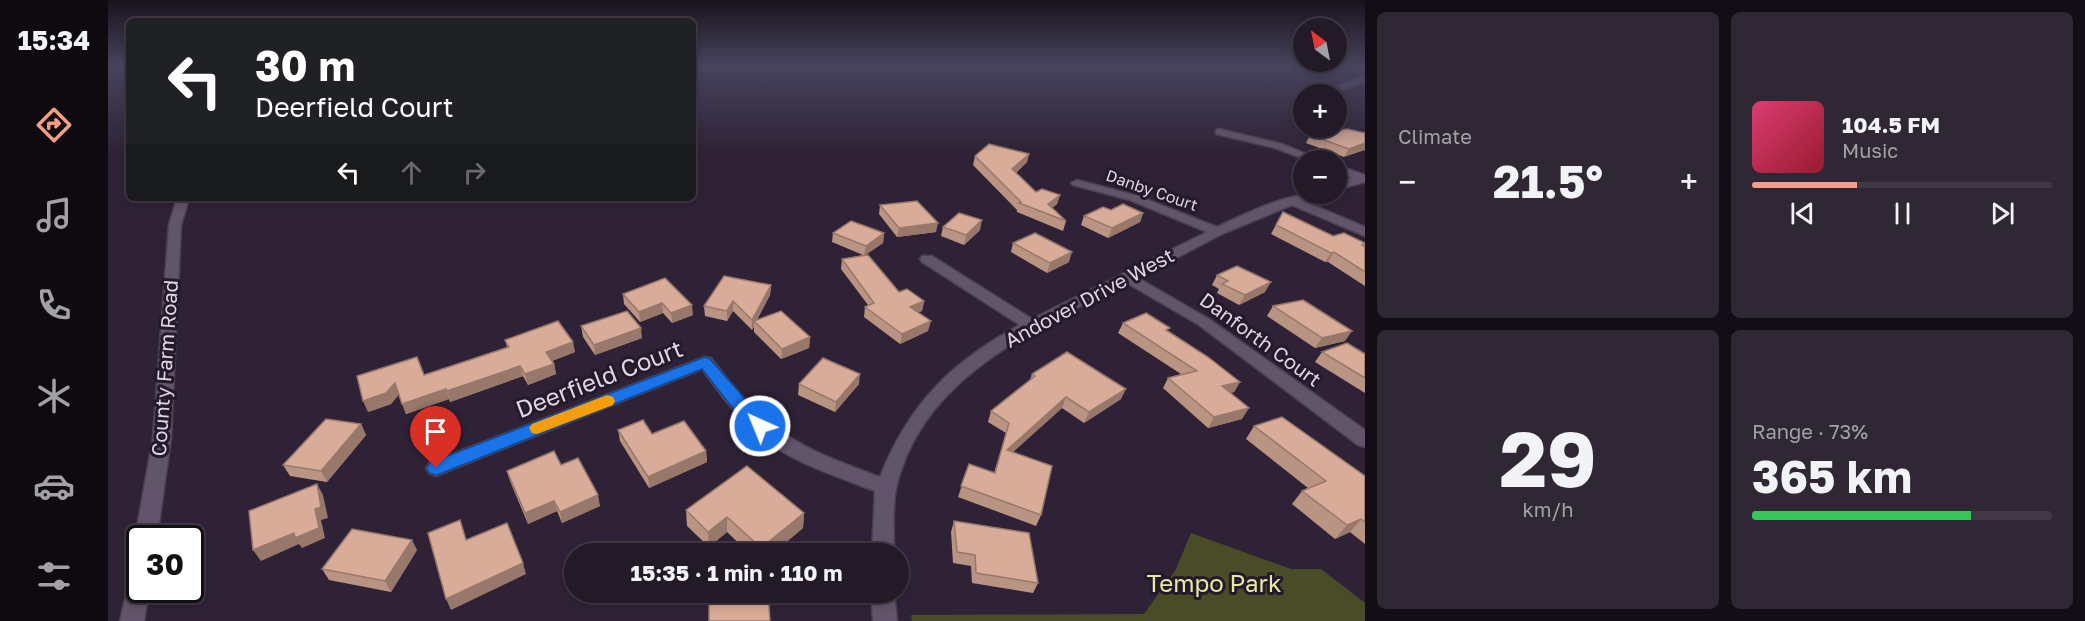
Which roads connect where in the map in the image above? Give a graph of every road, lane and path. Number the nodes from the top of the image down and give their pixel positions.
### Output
1 (1219, 132) dead end
2 (1293, 152) edge
3 (1347, 172) edge
4 (1364, 179) edge
5 (1077, 183) dead end
6 (1347, 184) edge
7 (1291, 200) joint
8 (182, 201) edge
9 (1216, 231) junction
10 (1365, 232) edge
11 (927, 259) dead end
12 (1128, 278) junction
13 (1029, 324) junction
14 (1365, 440) edge
15 (436, 468) dead end
16 (886, 487) junction
17 (148, 525) edge
18 (884, 543) edge
19 (135, 603) edge
20 (883, 603) edge
21 (132, 621) edge
22 (885, 621) edge

1 - 2 street
3 - 4 street
4 - 6 street
5 - 9 street, Danby Court
7 - 9 street, Andover Drive West
7 - 10 street
8 - 17 street, County Farm Road
9 - 12 street, Andover Drive West
11 - 13 street
12 - 13 street, Andover Drive West
12 - 14 street, Danforth Court
13 - 16 street, Andover Drive West
15 - 16 street, Deerfield Court
16 - 18 street, Andover Drive West
19 - 21 street
20 - 22 street

